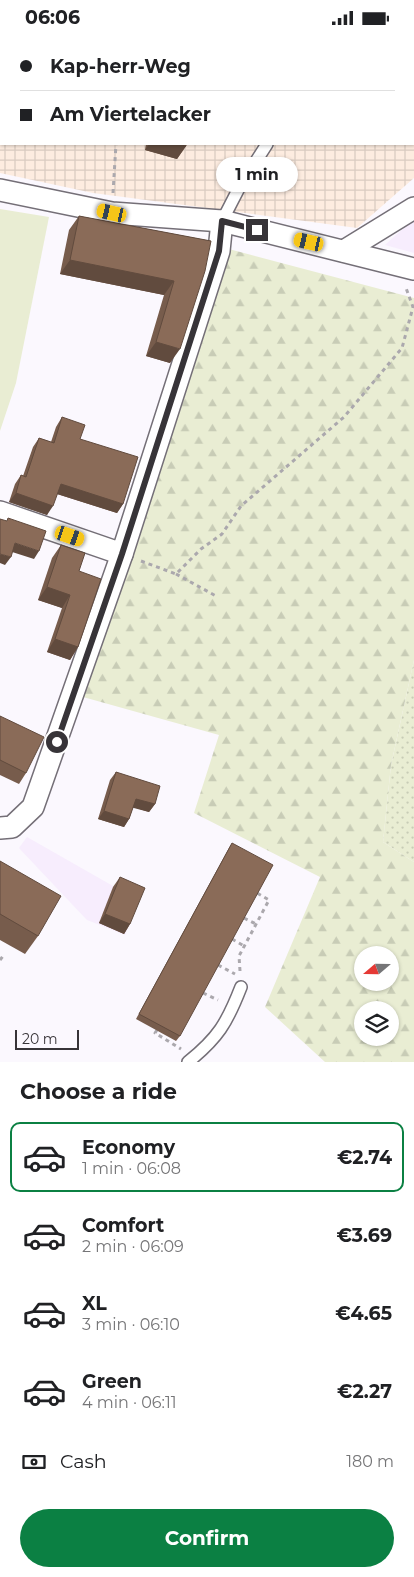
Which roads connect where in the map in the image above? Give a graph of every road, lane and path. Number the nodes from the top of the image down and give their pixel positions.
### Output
1 (116, 145) edge
2 (266, 145) edge
3 (0, 190) edge
4 (414, 208) edge
5 (112, 213) junction
6 (222, 221) junction
7 (344, 251) junction
8 (406, 267) edge
9 (0, 512) edge
10 (122, 554) junction
11 (176, 574) junction
12 (216, 596) dead end
13 (0, 828) edge
14 (257, 893) edge
15 (244, 917) edge
16 (256, 924) junction
17 (232, 939) edge
18 (244, 946) junction
19 (3, 956) dead end
20 (0, 960) edge
21 (218, 965) edge
22 (240, 987) dead end
23 (157, 1030) edge
24 (191, 1059) edge

1 - 5 path
2 - 6 lane
3 - 5 street
4 - 7 street
5 - 6 street
6 - 7 street
6 - 10 street
7 - 8 street
8 - 11 path
9 - 10 street
10 - 11 path
10 - 13 street
11 - 12 path
14 - 16 path
15 - 16 path
16 - 18 path
17 - 18 path
18 - 21 path
19 - 20 path
22 - 24 lane
23 - 24 path

